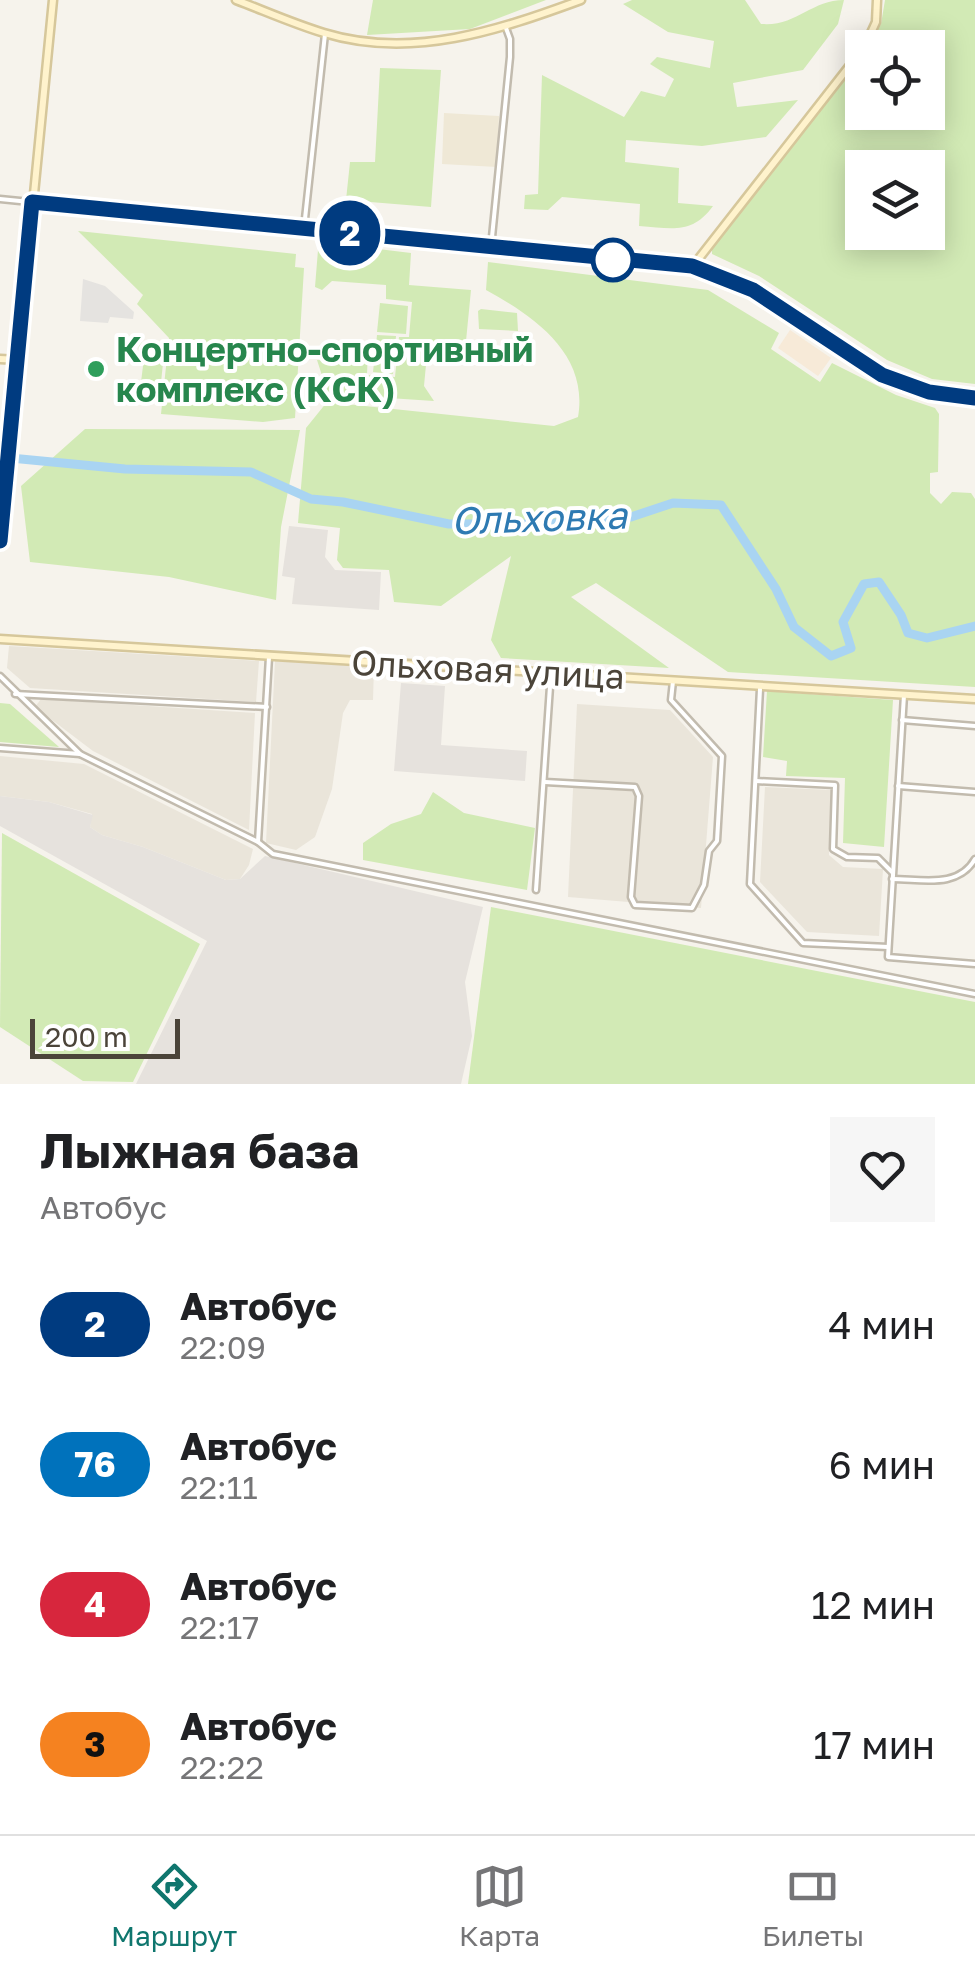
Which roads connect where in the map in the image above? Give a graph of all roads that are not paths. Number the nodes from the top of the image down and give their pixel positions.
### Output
1 (53, 0) edge
2 (236, 0) edge
3 (581, 0) edge
4 (876, 0) edge
5 (506, 28) junction
6 (872, 30) edge
7 (325, 34) junction
8 (845, 72) edge
9 (0, 199) edge
10 (32, 202) junction
11 (304, 228) junction
12 (491, 247) junction
13 (692, 266) junction
14 (0, 358) edge
15 (19, 360) junction
16 (975, 398) edge
17 (0, 541) edge
18 (0, 639) edge
19 (270, 654) junction
20 (551, 672) junction
21 (0, 676) edge
22 (673, 680) junction
23 (760, 685) junction
24 (15, 694) junction
25 (904, 694) junction
26 (975, 699) edge
27 (266, 707) junction
28 (902, 720) junction
29 (975, 726) edge
30 (0, 748) edge
31 (80, 754) junction
32 (756, 781) junction
33 (545, 782) junction
34 (898, 786) junction
35 (975, 792) edge
36 (258, 842) junction
37 (975, 860) edge
38 (892, 875) junction
39 (536, 890) dead end
40 (888, 947) junction
41 (975, 964) edge
42 (975, 994) edge

1 - 10 main road
2 - 7 main road
3 - 5 main road
4 - 6 main road
5 - 7 main road
5 - 12 street
7 - 11 street
8 - 13 main road
9 - 10 street
10 - 11 main road
10 - 15 main road
11 - 12 main road
12 - 13 main road
13 - 16 main road
14 - 15 main road
15 - 17 main road
18 - 19 main road, Ольховая улица
19 - 20 main road, Ольховая улица
19 - 27 street
20 - 22 main road, Ольховая улица
20 - 33 street
21 - 24 street
22 - 23 main road, Ольховая улица
22 - 33 street
23 - 25 main road, Ольховая улица
23 - 32 street
24 - 27 street
24 - 31 street
25 - 26 main road, Ольховая улица
25 - 28 street
27 - 36 street
28 - 29 street
28 - 34 street
30 - 31 street
31 - 36 street
32 - 38 street
32 - 40 street
33 - 39 street
34 - 35 street
34 - 38 street
36 - 42 street
37 - 38 street
38 - 40 street
40 - 41 street

